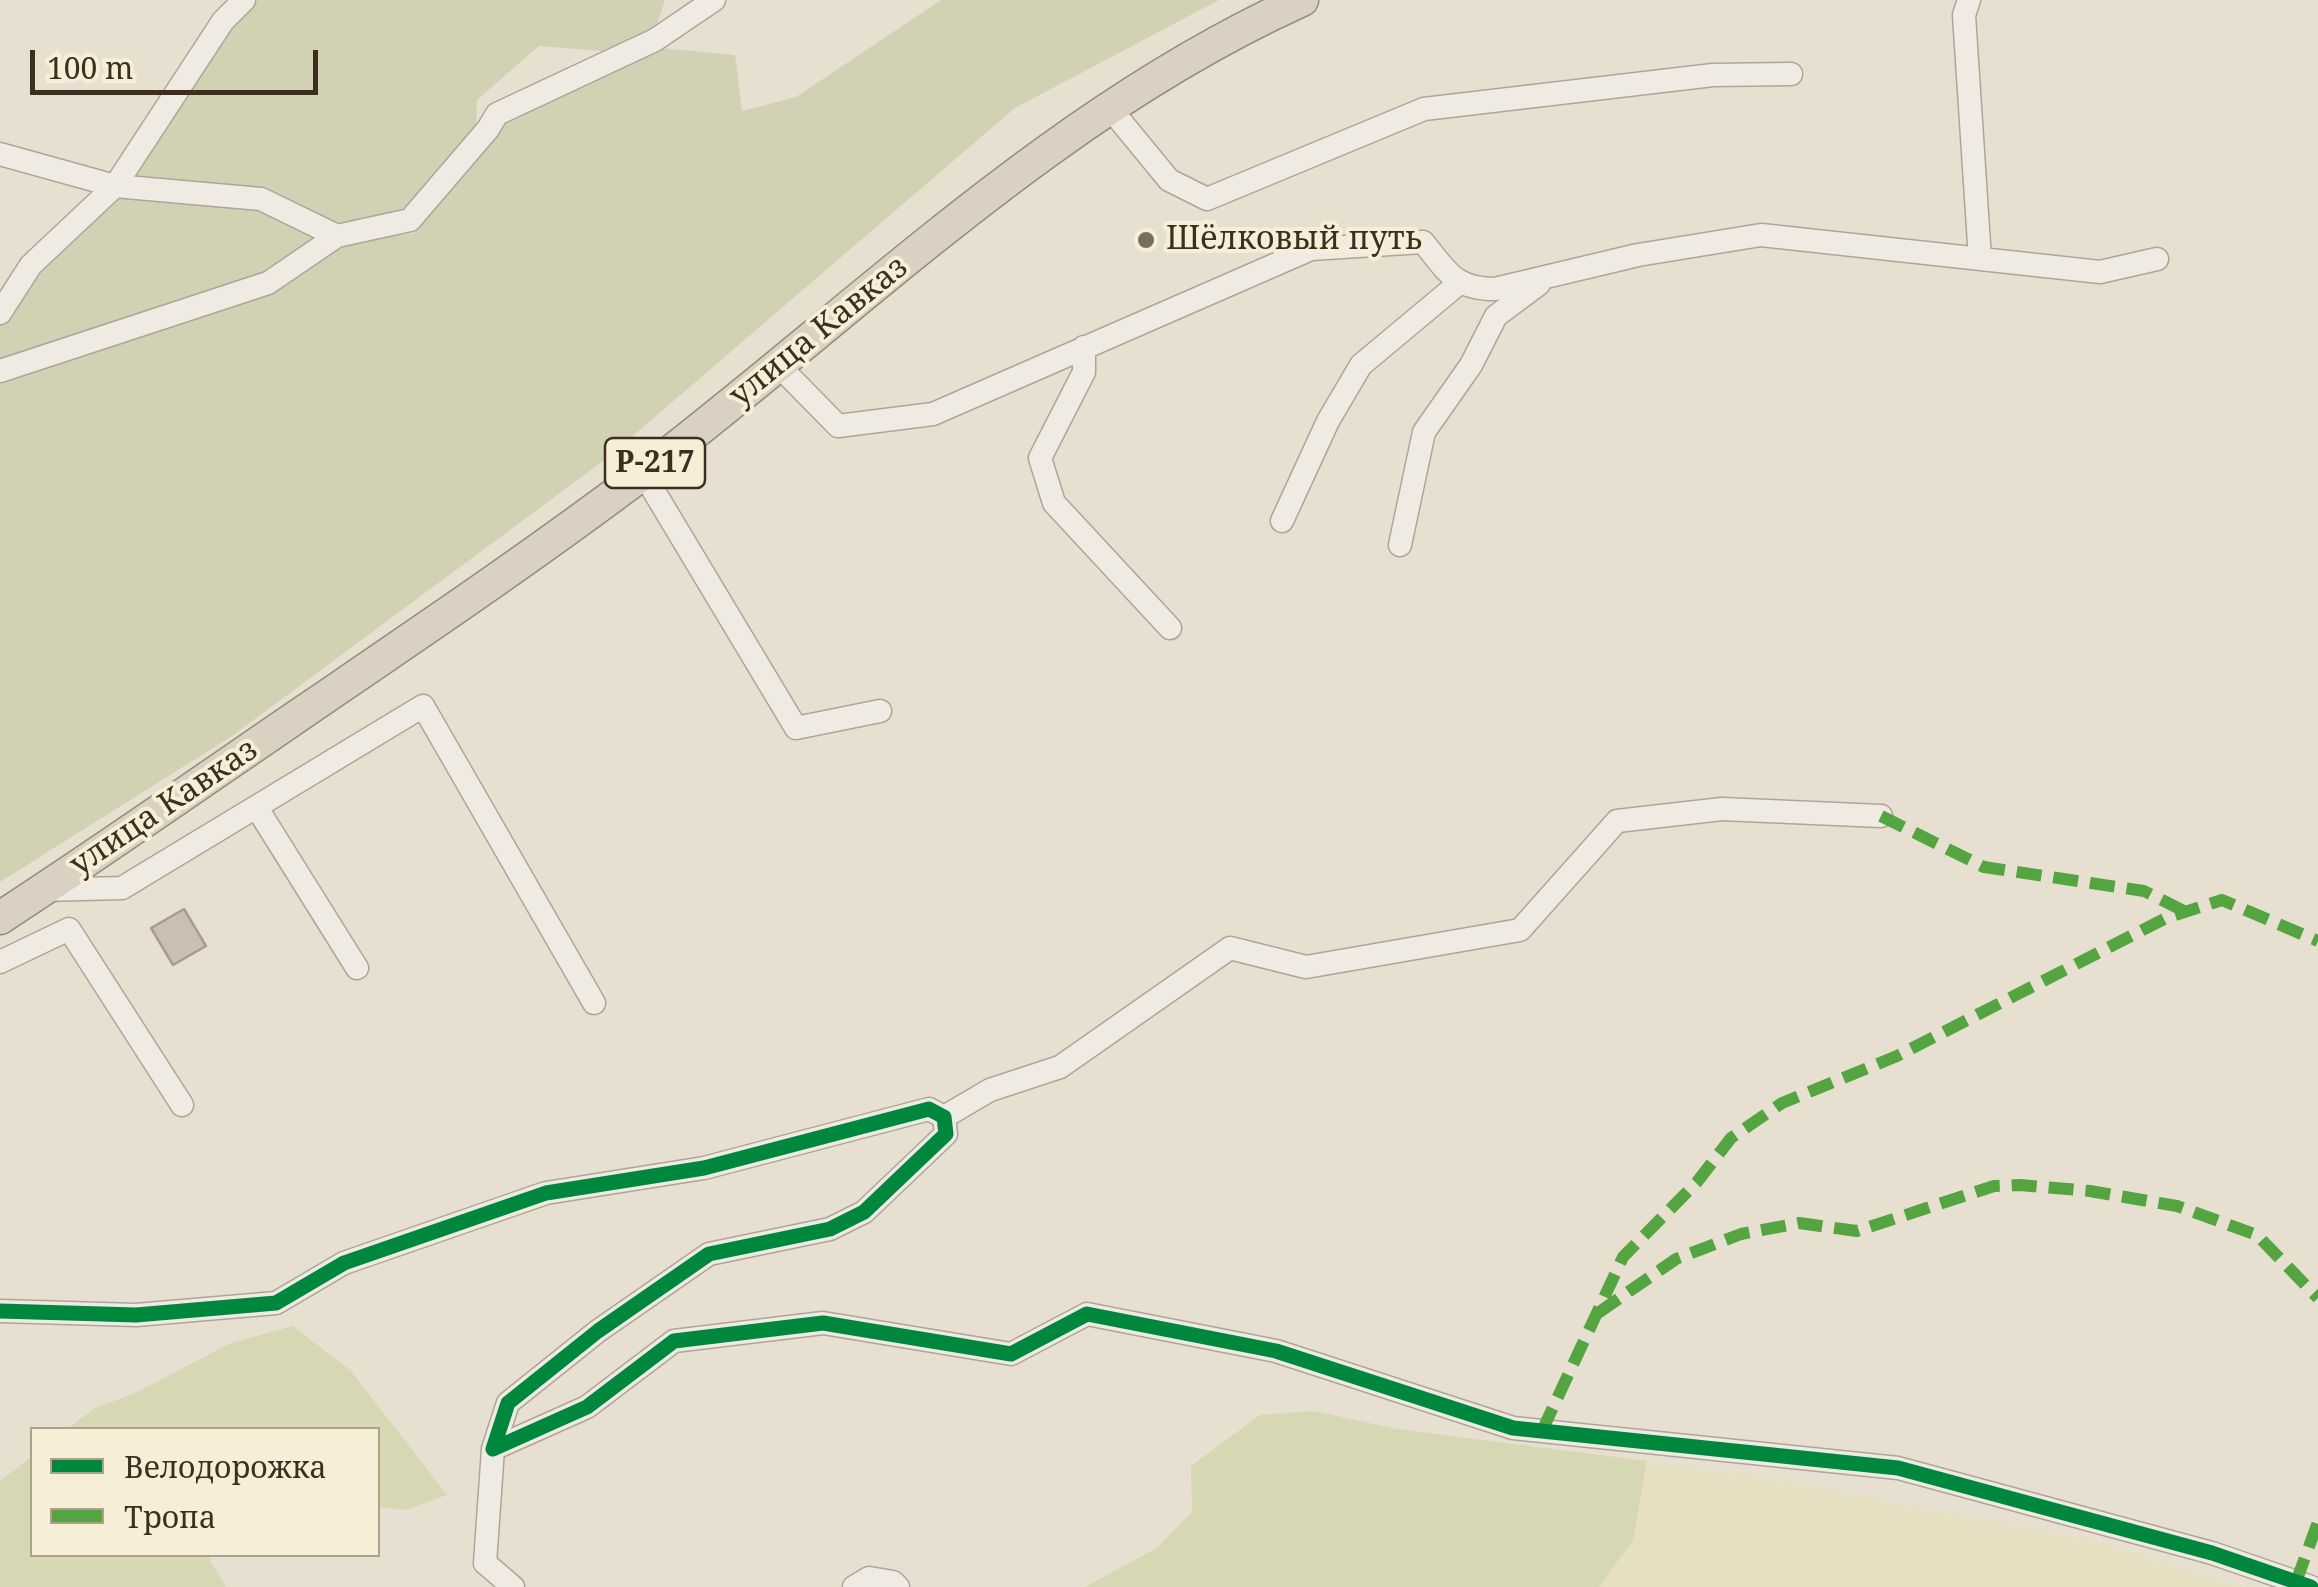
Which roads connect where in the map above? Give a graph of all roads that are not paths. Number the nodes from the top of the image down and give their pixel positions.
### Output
1 (244, 0) edge
2 (714, 0) edge
3 (1302, 0) edge
4 (1969, 0) edge
5 (1791, 74) dead end
6 (1109, 107) junction
7 (0, 154) edge
8 (115, 186) junction
9 (337, 236) junction
10 (1980, 259) junction
11 (2157, 259) dead end
12 (1550, 276) junction
13 (1458, 284) junction
14 (0, 312) edge
15 (1084, 347) junction
16 (779, 366) junction
17 (0, 371) edge
18 (642, 473) junction
19 (1282, 521) dead end
20 (1400, 545) dead end
21 (1170, 628) dead end
22 (880, 712) dead end
23 (257, 808) junction
24 (1880, 816) dead end
25 (43, 890) junction
26 (0, 918) edge
27 (0, 962) edge
28 (358, 968) dead end
29 (594, 1004) dead end
30 (182, 1105) dead end
31 (944, 1117) junction
32 (0, 1311) edge
33 (493, 1449) junction
34 (513, 1587) edge
35 (854, 1587) edge
36 (898, 1587) edge
37 (2312, 1587) edge

1 - 8 street
2 - 9 street
3 - 6 highway, улица Кавказ / Р-217
4 - 10 street
5 - 6 street
6 - 16 highway, улица Кавказ / Р-217
7 - 8 street
8 - 9 street
8 - 14 street
9 - 17 street
10 - 11 street
10 - 12 street
12 - 13 street
12 - 20 street
13 - 15 street
13 - 19 street
15 - 16 street
15 - 21 street
16 - 18 highway, улица Кавказ / Р-217
18 - 22 street
18 - 25 highway, улица Кавказ / Р-217
23 - 25 street
23 - 28 street
23 - 29 street
24 - 31 street
25 - 26 highway, улица Кавказ / Р-217
27 - 30 street
31 - 32 street
31 - 33 street
33 - 34 street
33 - 37 street
35 - 36 street

